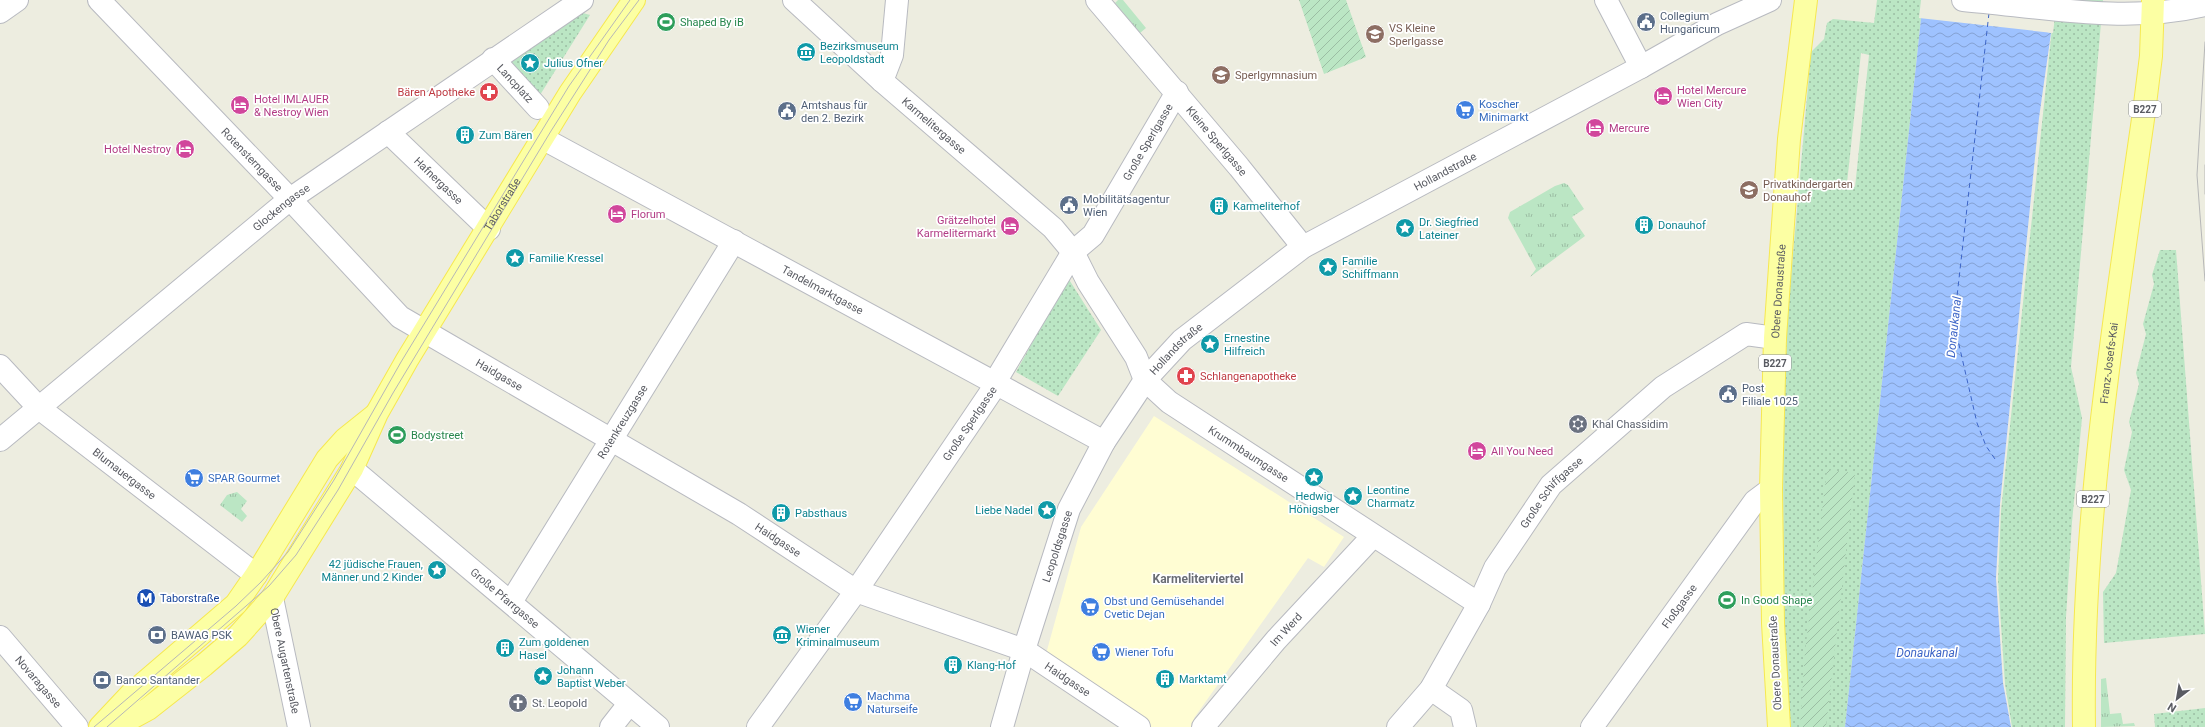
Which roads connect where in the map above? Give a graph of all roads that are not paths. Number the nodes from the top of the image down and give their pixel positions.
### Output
1 (17, 0) edge
2 (99, 0) edge
3 (582, 0) edge
4 (634, 0) edge
5 (794, 0) edge
6 (897, 0) edge
7 (1097, 0) edge
8 (1606, 0) edge
9 (1770, 0) edge
10 (1806, 0) edge
11 (1963, 0) edge
12 (2205, 5) edge
13 (2152, 7) edge
14 (0, 12) edge
15 (493, 59) junction
16 (1641, 67) junction
17 (882, 81) junction
18 (1177, 92) junction
19 (538, 108) dead end
20 (388, 132) junction
21 (542, 138) junction
22 (290, 199) junction
23 (489, 229) junction
24 (734, 242) junction
25 (1303, 247) junction
26 (1073, 252) junction
27 (426, 331) junction
28 (1775, 338) junction
29 (0, 366) edge
30 (1146, 380) junction
31 (997, 383) junction
32 (39, 408) junction
33 (378, 414) junction
34 (613, 439) junction
35 (0, 440) edge
36 (1104, 442) junction
37 (352, 469) junction
38 (1771, 489) junction
39 (1373, 536) junction
40 (256, 575) junction
41 (856, 591) junction
42 (272, 598) junction
43 (511, 602) junction
44 (1479, 604) junction
45 (0, 637) edge
46 (1024, 650) junction
47 (1431, 689) junction
48 (630, 704) junction
49 (77, 727) edge
50 (100, 727) edge
51 (115, 727) edge
52 (299, 727) edge
53 (611, 727) edge
54 (658, 727) edge
55 (758, 727) edge
56 (1002, 727) edge
57 (1139, 727) edge
58 (1203, 727) edge
59 (1398, 727) edge
60 (1464, 727) edge
61 (1592, 727) edge
62 (1779, 727) edge
63 (2084, 727) edge

1 - 14 street
2 - 22 street, Rotensterngasse
3 - 15 street, Glockengasse
4 - 21 main road, Taborstraße
5 - 17 street, Karmelitergasse
6 - 17 street
7 - 18 street, Kleine Sperlgasse
8 - 16 street
9 - 16 street, Hollandstraße
10 - 28 main road, Obere Donaustraße / B227
11 - 13 street
12 - 13 street
13 - 63 main road, Franz-Josefs-Kai / B227
15 - 19 street, Lancplatz
15 - 20 street, Glockengasse
16 - 25 street, Hollandstraße
17 - 26 street, Karmelitergasse
18 - 25 street, Kleine Sperlgasse
18 - 26 street, Große Sperlgasse
20 - 22 street, Glockengasse
20 - 23 street, Hafnergasse
21 - 23 main road, Taborstraße
21 - 24 street, Tandelmarktgasse
22 - 27 street, Rotensterngasse
22 - 32 street, Glockengasse
23 - 27 main road, Taborstraße
24 - 31 street, Tandelmarktgasse
24 - 34 street, Rotenkreuzgasse
25 - 30 street, Hollandstraße
26 - 30 street, Krummbaumgasse
26 - 31 street, Große Sperlgasse
27 - 33 main road, Taborstraße
27 - 34 street, Haidgasse
28 - 38 main road, Obere Donaustraße / B227
28 - 44 street, Große Schiffgasse
29 - 32 street, Blumauergasse
30 - 36 street, Leopoldsgasse
30 - 39 street, Krummbaumgasse
31 - 36 street, Tandelmarktgasse
31 - 41 street, Große Sperlgasse
32 - 35 street, Glockengasse
32 - 40 street, Blumauergasse
33 - 37 main road, Taborstraße
33 - 40 main road, Taborstraße
34 - 41 street, Haidgasse
34 - 43 street, Rotenkreuzgasse
36 - 46 street, Leopoldsgasse
37 - 42 main road, Taborstraße
37 - 43 street, Große Pfarrgasse
38 - 61 street, Floßgasse
38 - 62 main road, Obere Donaustraße / B227
39 - 44 street, Krummbaumgasse
39 - 58 street, Im Werd
40 - 42 main road, Obere Augartenstraße
40 - 50 main road, Taborstraße
41 - 46 street, Haidgasse
41 - 55 street, Große Sperlgasse
42 - 51 main road, Taborstraße
42 - 52 street, Obere Augartenstraße
43 - 48 street, Große Pfarrgasse
44 - 47 street, Große Schiffgasse
45 - 49 street, Novaragasse
46 - 56 street, Leopoldsgasse
46 - 57 street, Haidgasse
47 - 59 street, Große Schiffgasse
47 - 60 street
48 - 53 street
48 - 54 street, Große Pfarrgasse

